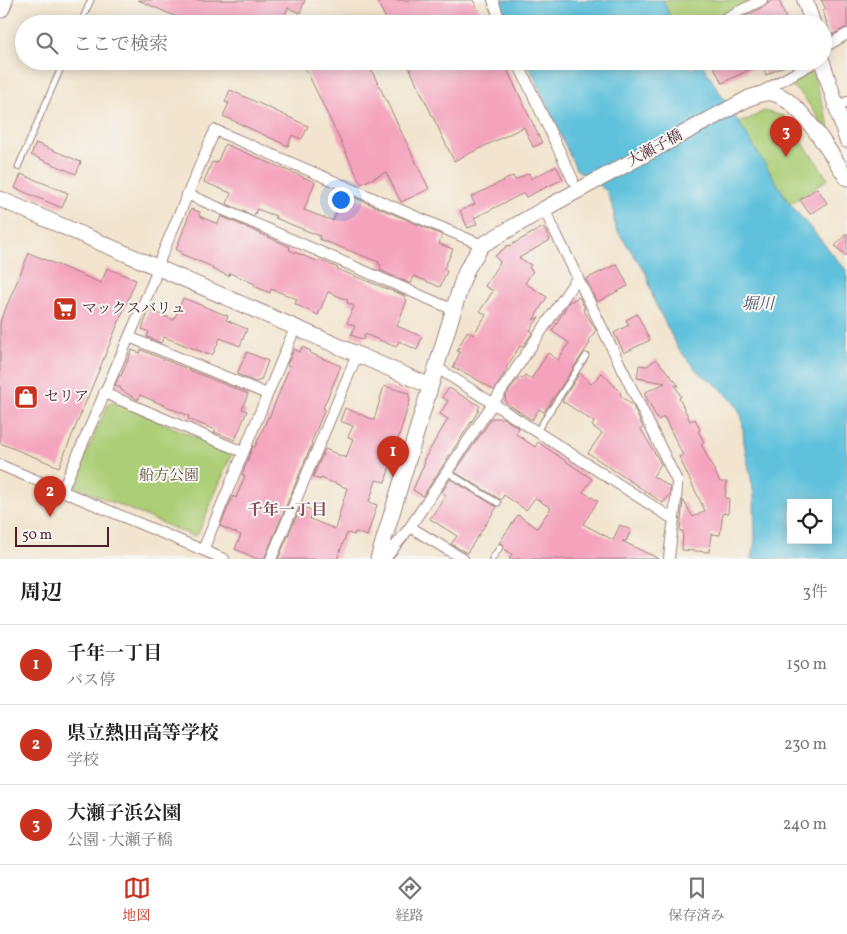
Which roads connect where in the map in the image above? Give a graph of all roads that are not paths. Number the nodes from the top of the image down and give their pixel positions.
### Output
1 (3, 0) edge
2 (90, 0) edge
3 (493, 0) edge
4 (762, 0) edge
5 (805, 0) edge
6 (0, 8) edge
7 (84, 15) edge
8 (498, 15) edge
9 (732, 15) edge
10 (810, 15) edge
11 (847, 34) edge
12 (832, 43) edge
13 (60, 70) edge
14 (521, 70) edge
15 (800, 70) edge
16 (826, 70) edge
17 (749, 98) junction
18 (842, 104) edge
19 (847, 140) edge
20 (18, 167) dead end
21 (847, 178) edge
22 (576, 185) junction
23 (188, 194) junction
24 (0, 199) edge
25 (544, 209) junction
26 (482, 245) junction
27 (158, 268) junction
28 (578, 278) junction
29 (454, 310) junction
30 (294, 328) junction
31 (129, 336) junction
32 (357, 355) junction
33 (586, 356) dead end
34 (436, 367) junction
35 (430, 386) junction
36 (104, 393) junction
37 (267, 394) junction
38 (493, 403) junction
39 (537, 432) junction
40 (243, 452) junction
41 (0, 465) edge
42 (447, 472) junction
43 (62, 491) junction
44 (498, 503) dead end
45 (673, 519) junction
46 (410, 527) junction
47 (500, 547) dead end
48 (203, 550) junction
49 (224, 559) edge
50 (271, 559) edge
51 (378, 559) edge
52 (385, 559) edge
53 (463, 559) edge
54 (492, 559) edge
55 (669, 559) edge

1 - 6 highway
2 - 7 lane
3 - 8 street
4 - 9 street
5 - 10 street
11 - 12 street
13 - 20 lane
14 - 22 street
15 - 17 street
16 - 18 street
17 - 21 street, 大瀬子橋
17 - 22 street, 大瀬子橋
18 - 19 street
22 - 25 street, 大瀬子橋
23 - 26 street
23 - 27 street
23 - 29 street
24 - 27 street
25 - 26 street, 大瀬子橋
25 - 28 street
26 - 29 street
27 - 30 street
27 - 31 street
28 - 38 street
28 - 45 street
29 - 34 street
30 - 32 street
30 - 37 street
31 - 36 street
31 - 37 street
32 - 35 street
32 - 50 street
33 - 39 lane
34 - 35 street
34 - 38 street
35 - 51 street
36 - 40 street
36 - 43 street
37 - 40 street
38 - 39 street
38 - 42 street
39 - 45 street
40 - 48 street
41 - 43 street
42 - 44 lane
42 - 46 street
43 - 48 street
45 - 55 street
46 - 52 street
46 - 53 street
47 - 54 lane
48 - 49 street

